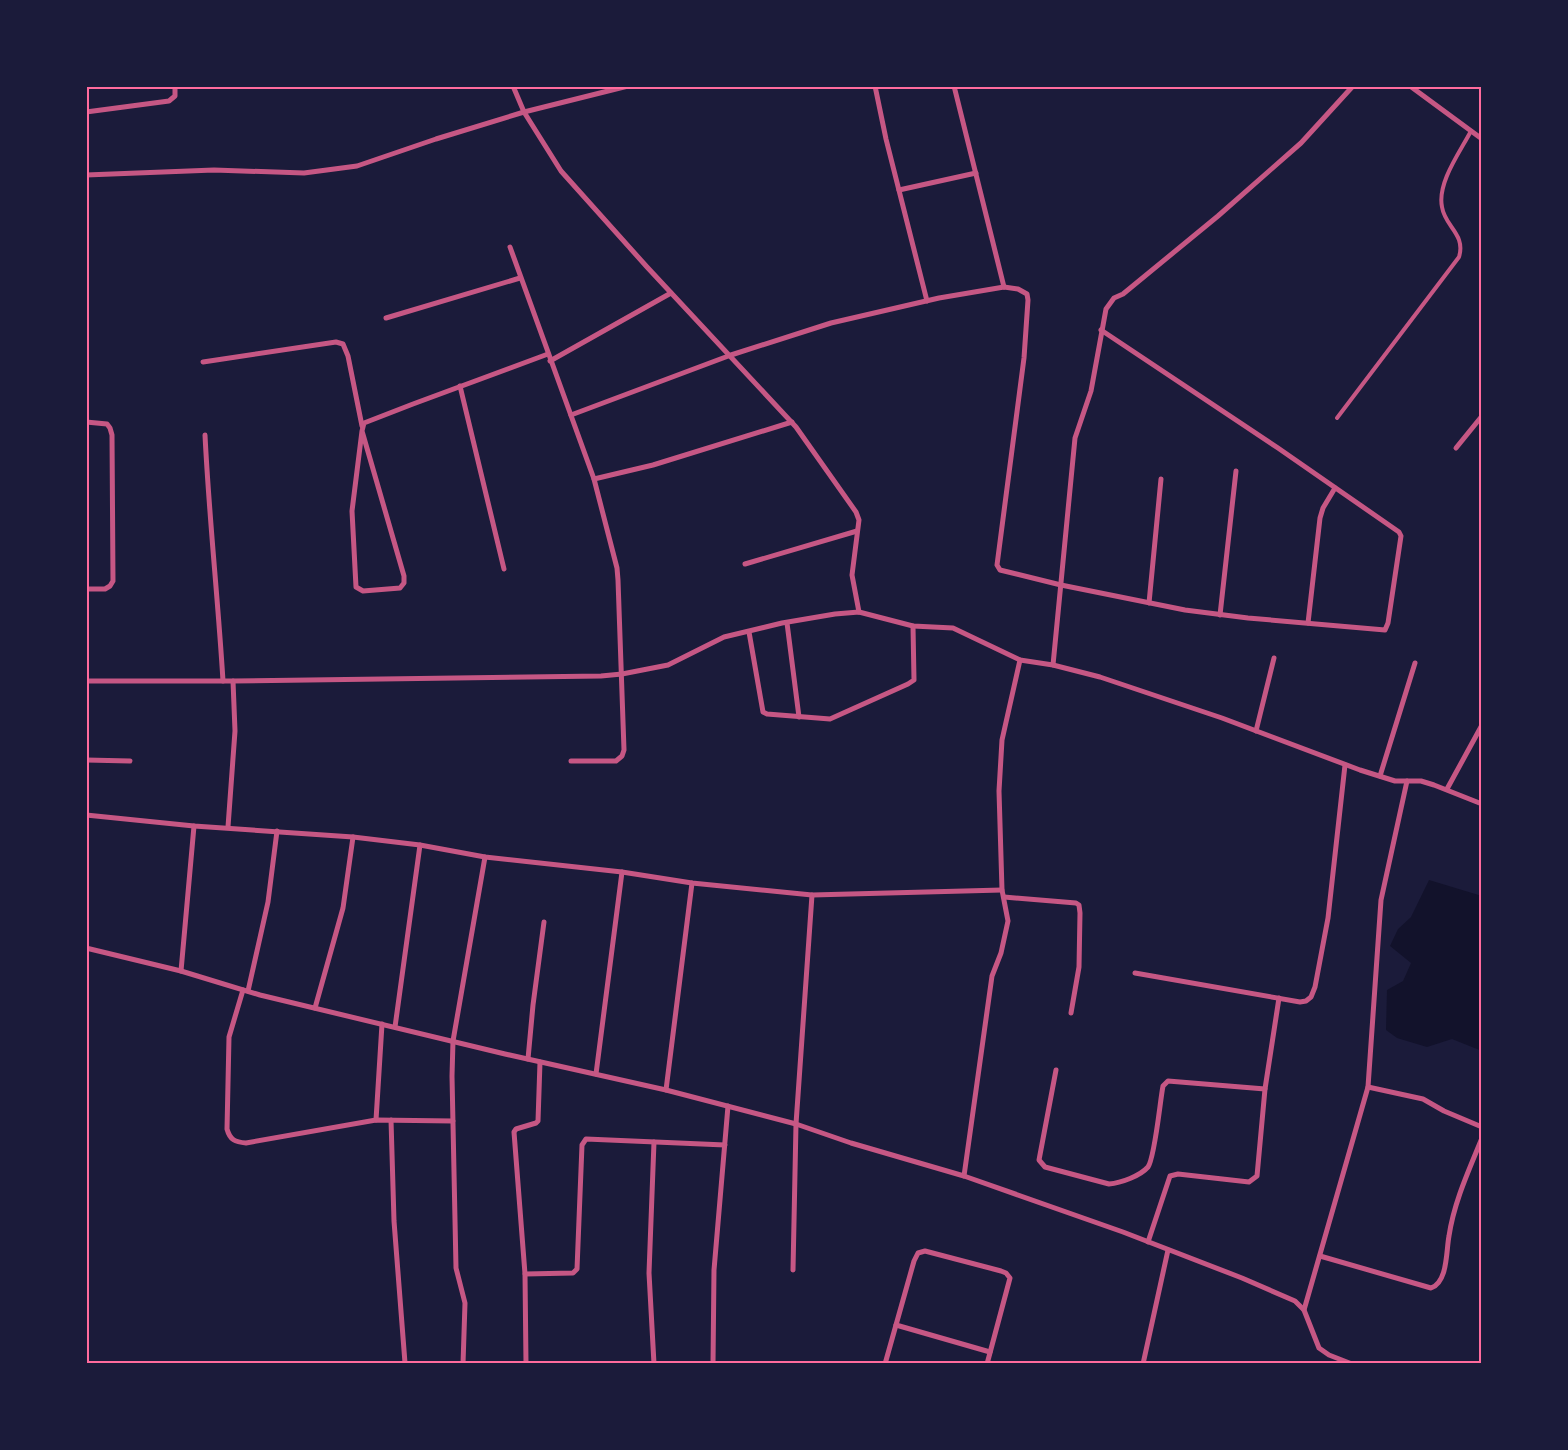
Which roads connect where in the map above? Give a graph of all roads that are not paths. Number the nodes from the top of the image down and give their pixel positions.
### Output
1 (175, 86) edge
2 (513, 86) edge
3 (628, 86) edge
4 (875, 86) edge
5 (954, 86) edge
6 (1353, 86) edge
7 (1410, 86) edge
8 (86, 112) edge
9 (524, 112) junction
10 (1471, 131) junction
11 (1482, 140) edge
12 (976, 173) junction
13 (86, 175) edge
14 (899, 190) junction
15 (510, 247) dead end
16 (520, 278) junction
17 (1004, 287) junction
18 (671, 293) junction
19 (927, 301) junction
20 (386, 318) dead end
21 (1101, 330) junction
22 (548, 354) junction
23 (731, 355) junction
24 (550, 361) junction
25 (203, 362) dead end
26 (460, 386) junction
27 (571, 415) junction
28 (1482, 416) edge
29 (1337, 418) dead end
30 (86, 422) edge
31 (792, 422) junction
32 (362, 429) junction
33 (205, 435) dead end
34 (1456, 448) dead end
35 (1236, 471) dead end
36 (594, 479) junction
37 (1161, 479) dead end
38 (1336, 488) junction
39 (857, 531) junction
40 (746, 564) dead end
41 (504, 569) dead end
42 (1060, 585) junction
43 (86, 589) edge
44 (1149, 603) junction
45 (859, 612) junction
46 (1220, 615) junction
47 (787, 622) junction
48 (1308, 622) junction
49 (913, 626) junction
50 (749, 632) junction
51 (1274, 658) dead end
52 (1020, 660) junction
53 (1415, 663) dead end
54 (1053, 665) junction
55 (622, 674) junction
56 (223, 681) junction
57 (233, 681) junction
58 (86, 682) edge
59 (799, 717) junction
60 (1482, 725) edge
61 (1256, 731) junction
62 (86, 760) edge
63 (130, 761) dead end
64 (571, 761) dead end
65 (1345, 765) junction
66 (1380, 776) junction
67 (1407, 781) junction
68 (1447, 789) junction
69 (1482, 804) edge
70 (86, 815) edge
71 (194, 826) junction
72 (228, 827) junction
73 (277, 831) junction
74 (353, 837) junction
75 (420, 846) junction
76 (485, 857) junction
77 (622, 872) junction
78 (692, 883) junction
79 (1002, 890) junction
80 (812, 895) junction
81 (1004, 897) junction
82 (544, 922) dead end
83 (86, 948) edge
84 (181, 971) junction
85 (1135, 973) dead end
86 (245, 991) junction
87 (1279, 998) junction
88 (315, 1008) junction
89 (1071, 1013) dead end
90 (382, 1024) junction
91 (395, 1027) junction
92 (453, 1041) junction
93 (528, 1059) junction
94 (540, 1062) junction
95 (1056, 1070) dead end
96 (596, 1074) junction
97 (1368, 1087) junction
98 (1265, 1089) junction
99 (666, 1090) junction
100 (728, 1106) junction
101 (376, 1120) junction
102 (391, 1120) junction
103 (453, 1121) junction
104 (796, 1124) junction
105 (1482, 1127) edge
106 (1482, 1138) edge
107 (654, 1142) junction
108 (725, 1145) junction
109 (964, 1176) junction
110 (1148, 1242) junction
111 (1168, 1250) junction
112 (1320, 1256) junction
113 (793, 1270) dead end
114 (525, 1274) junction
115 (1304, 1310) junction
116 (896, 1325) junction
117 (990, 1352) junction
118 (405, 1363) edge
119 (463, 1364) edge
120 (526, 1364) edge
121 (654, 1364) edge
122 (713, 1364) edge
123 (886, 1364) edge
124 (986, 1364) edge
125 (1143, 1364) edge
126 (1352, 1364) edge

1 - 8 street
2 - 9 street
3 - 9 street
4 - 14 street
5 - 12 street
6 - 21 street
7 - 10 street
9 - 13 street
9 - 18 street
10 - 11 street
10 - 29 lane
12 - 14 street
12 - 17 street
14 - 19 street
15 - 16 street
16 - 20 street
16 - 22 street
17 - 19 street
17 - 42 street
18 - 23 street
18 - 24 street
19 - 23 street
21 - 38 street
21 - 42 street
22 - 24 street
22 - 26 street
23 - 27 street
23 - 31 street
24 - 27 street
25 - 32 street
26 - 32 street
26 - 41 street
27 - 36 street
28 - 34 street
30 - 43 street
31 - 36 street
31 - 39 street
32 - 32 street
33 - 56 street
35 - 46 street
36 - 55 street
37 - 44 street
38 - 48 street
38 - 48 street
39 - 40 street
39 - 45 street
42 - 44 street
42 - 54 street
44 - 46 street
45 - 47 street
45 - 49 street
46 - 48 street
47 - 50 street
47 - 59 street
49 - 52 street
49 - 59 street
50 - 55 street
50 - 59 street
51 - 61 street
52 - 54 street
52 - 79 street
53 - 66 street
54 - 61 street
55 - 57 street
55 - 64 street
56 - 57 street
56 - 58 street
57 - 72 street
60 - 68 street
61 - 65 street
62 - 63 street
65 - 66 street
65 - 87 street
66 - 67 street
67 - 68 street
67 - 97 street
68 - 69 street
70 - 71 street
71 - 72 street
71 - 84 street
72 - 73 street
73 - 74 street
73 - 86 street
74 - 75 street
74 - 88 street
75 - 76 street
75 - 91 street
76 - 77 street
76 - 92 street
77 - 78 street
77 - 96 street
78 - 80 street
78 - 99 street
79 - 80 street
79 - 81 street
80 - 104 street
81 - 89 street
81 - 109 street
82 - 93 street
83 - 84 street
84 - 86 street
85 - 87 street
86 - 88 street
86 - 101 street
87 - 98 street
88 - 90 street
90 - 91 street
90 - 101 street
91 - 92 street
92 - 93 street
92 - 103 street
93 - 94 street
94 - 96 street
94 - 114 street
95 - 98 street
96 - 99 street
97 - 105 street
97 - 112 street
98 - 110 street
99 - 100 street
100 - 104 street
100 - 108 street
101 - 102 street
102 - 103 street
102 - 118 street
103 - 119 street
104 - 109 street
104 - 113 street
106 - 112 street
107 - 108 street
107 - 114 street
107 - 121 street
108 - 122 street
109 - 110 street
110 - 111 street
111 - 115 street
111 - 125 street
112 - 115 street
114 - 120 street
115 - 126 street
116 - 117 street
116 - 117 street
116 - 123 street
117 - 124 street

